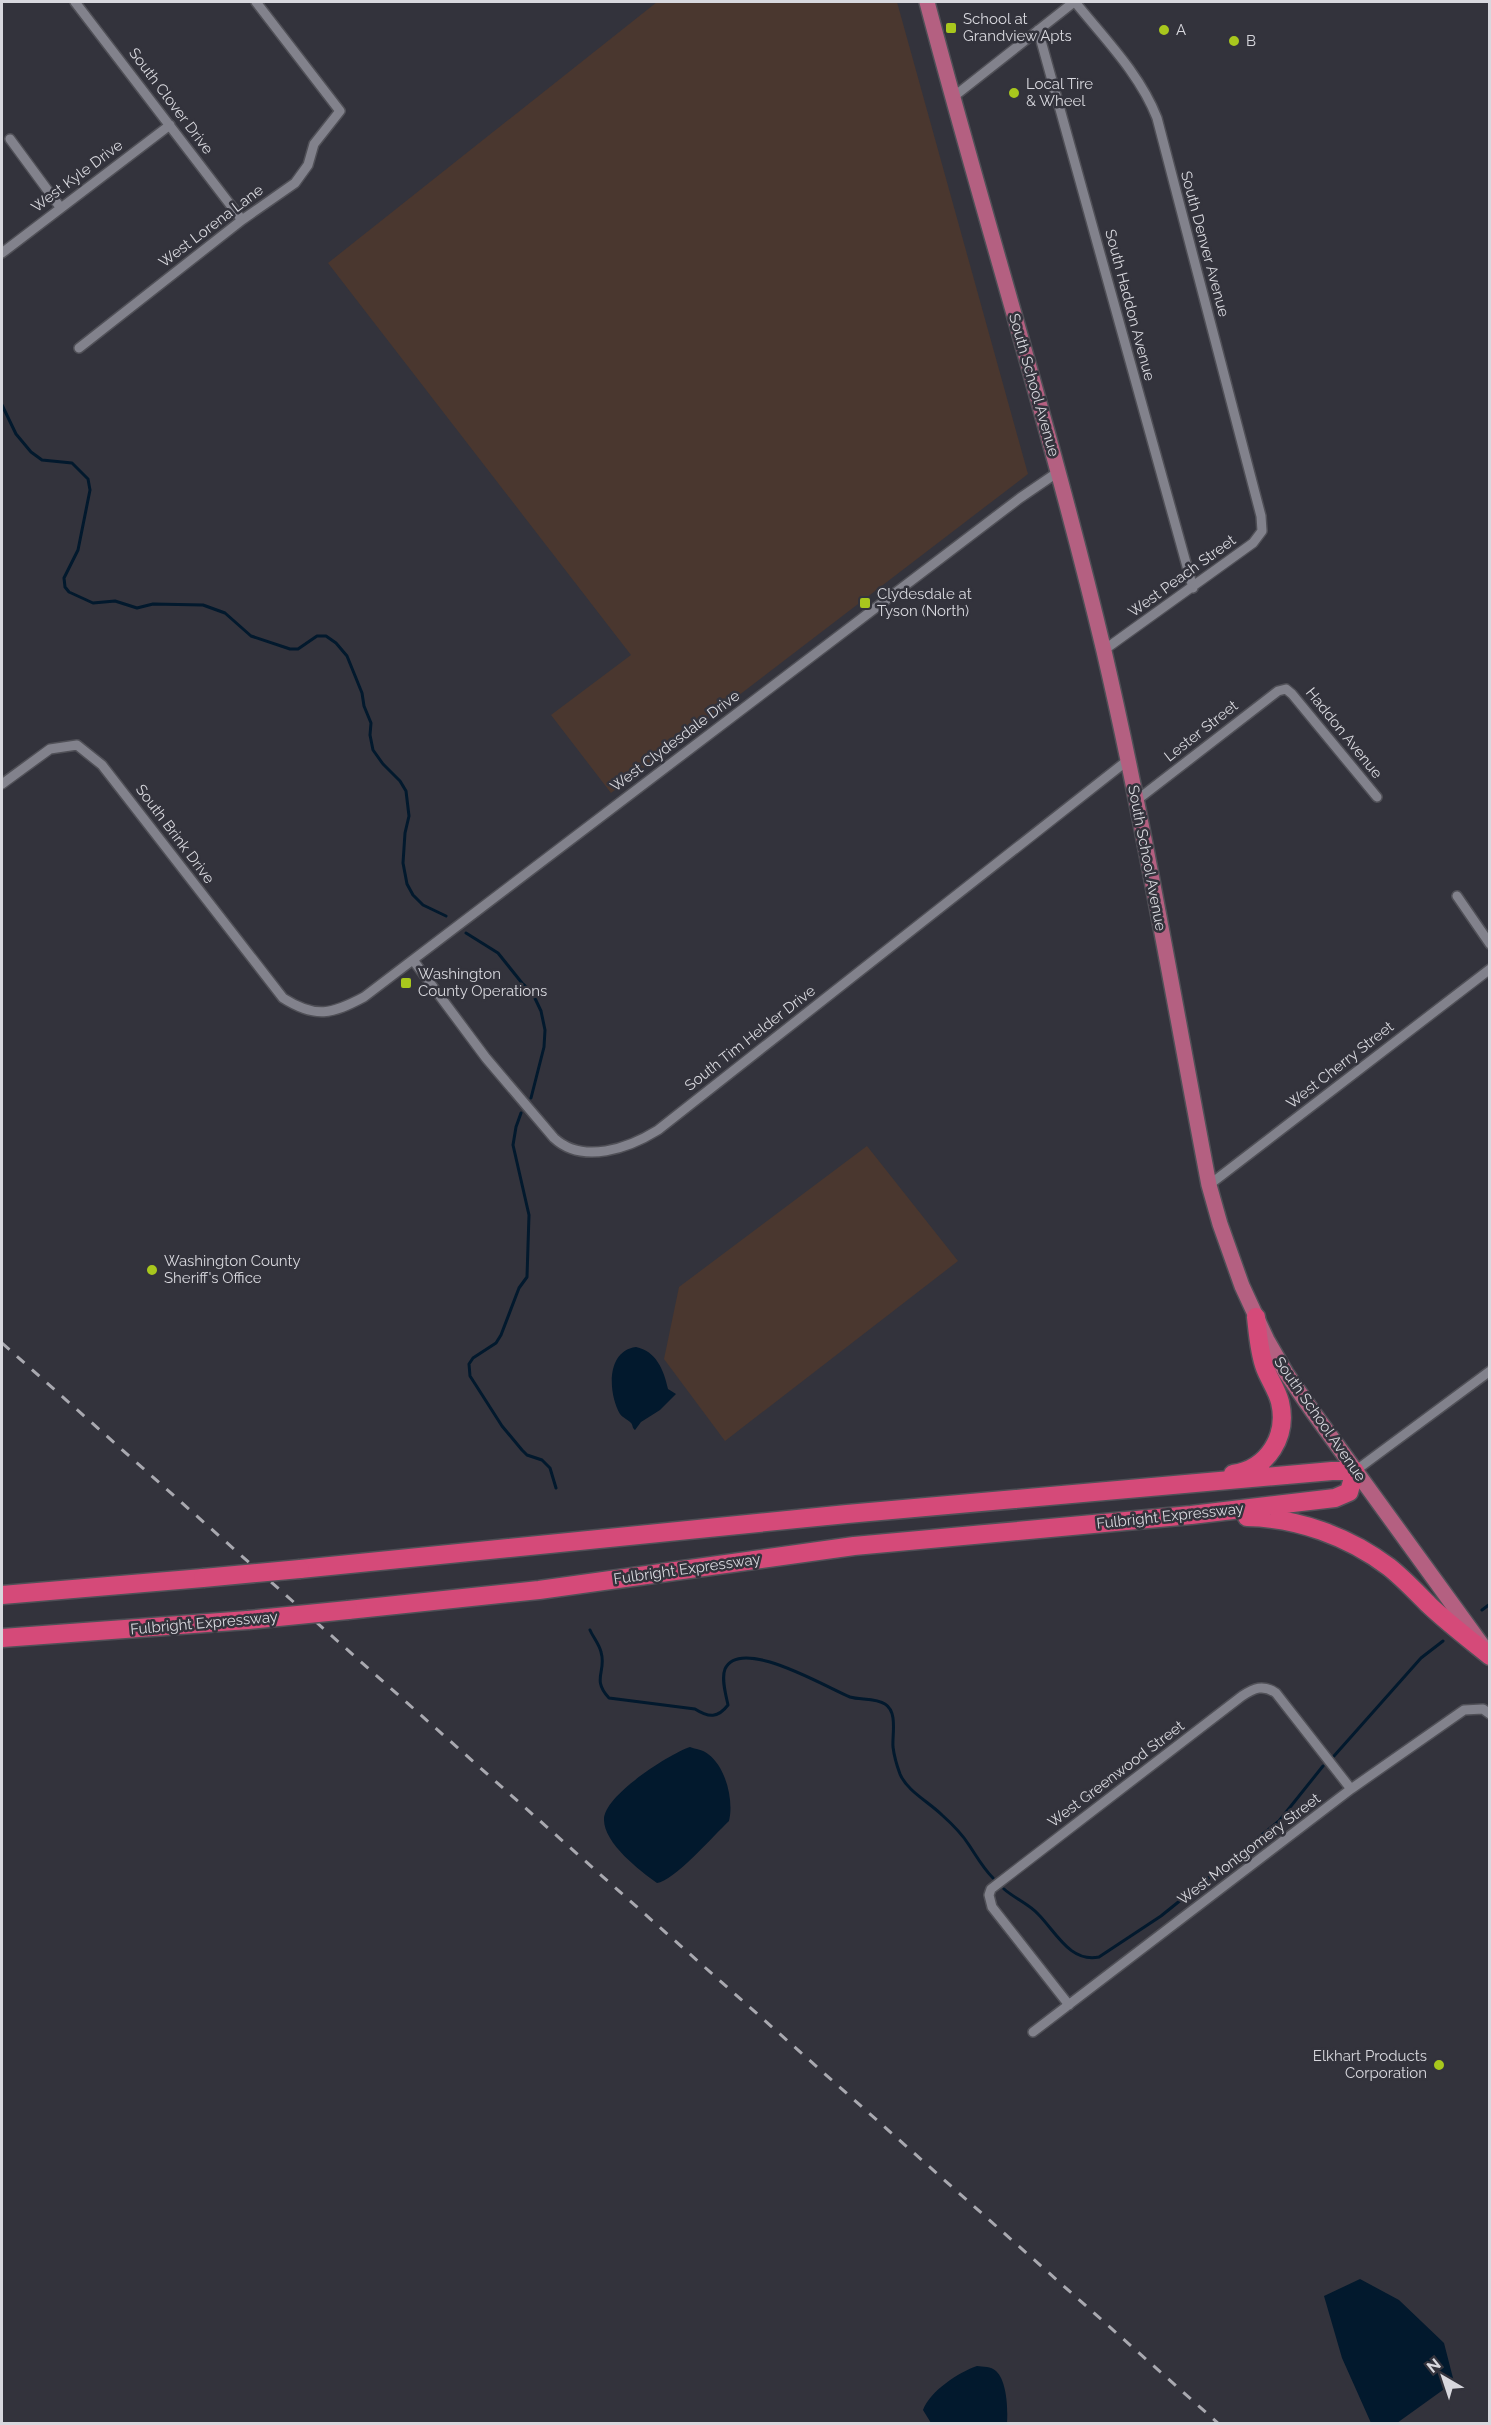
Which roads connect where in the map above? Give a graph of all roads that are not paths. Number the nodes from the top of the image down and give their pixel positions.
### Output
1 (75, 2) edge
2 (256, 2) edge
3 (927, 2) edge
4 (1074, 2) edge
5 (1038, 30) junction
6 (952, 98) junction
7 (170, 125) junction
8 (10, 139) dead end
9 (60, 207) junction
10 (242, 220) junction
11 (2, 253) edge
12 (79, 348) dead end
13 (1058, 472) junction
14 (1262, 516) joint
15 (1193, 588) junction
16 (1104, 650) junction
17 (1286, 689) joint
18 (1128, 760) junction
19 (2, 784) edge
20 (1377, 797) dead end
21 (1137, 800) junction
22 (1457, 896) dead end
23 (1490, 944) edge
24 (413, 960) junction
25 (1490, 969) edge
26 (302, 1010) joint
27 (1209, 1185) junction
28 (1256, 1317) junction
29 (1490, 1371) edge
30 (1355, 1471) junction
31 (1102, 1491) junction
32 (1191, 1515) junction
33 (2, 1595) edge
34 (2, 1638) edge
35 (1490, 1655) edge
36 (1490, 1714) edge
37 (1351, 1789) junction
38 (1068, 2005) junction
39 (1033, 2032) dead end

1 - 7 street, South Clover Drive
2 - 10 street, West Lorena Lane
3 - 6 main road, South School Avenue
4 - 5 street
4 - 14 street, South Denver Avenue
5 - 6 street
5 - 15 street, South Haddon Avenue
6 - 13 main road, South School Avenue
7 - 9 street, West Kyle Drive
7 - 10 street, South Clover Drive
8 - 9 street
9 - 11 street, West Kyle Drive
10 - 12 street, West Lorena Lane
13 - 16 main road, South School Avenue
13 - 24 street, West Clydesdale Drive
14 - 15 street, West Peach Street
15 - 16 street, West Peach Street
16 - 18 main road, South School Avenue
17 - 20 street, Haddon Avenue
17 - 21 street, Lester Street
18 - 21 main road, South School Avenue
18 - 24 street, South Tim Helder Drive
19 - 26 street, South Brink Drive
21 - 27 main road, South School Avenue
22 - 23 street
24 - 26 street, West Clydesdale Drive
25 - 27 street, West Cherry Street
27 - 28 main road, South School Avenue
28 - 30 main road, South School Avenue
28 - 31 highway
29 - 30 street
30 - 31 highway
30 - 32 highway, Fulbright Expressway
30 - 35 main road, South School Avenue
31 - 33 highway, bridge
32 - 34 highway, Fulbright Expressway, bridge
32 - 35 highway
36 - 37 street, West Montgomery Street
37 - 38 street, West Montgomery Street
37 - 38 street, West Greenwood Street
38 - 39 street, West Montgomery Street

